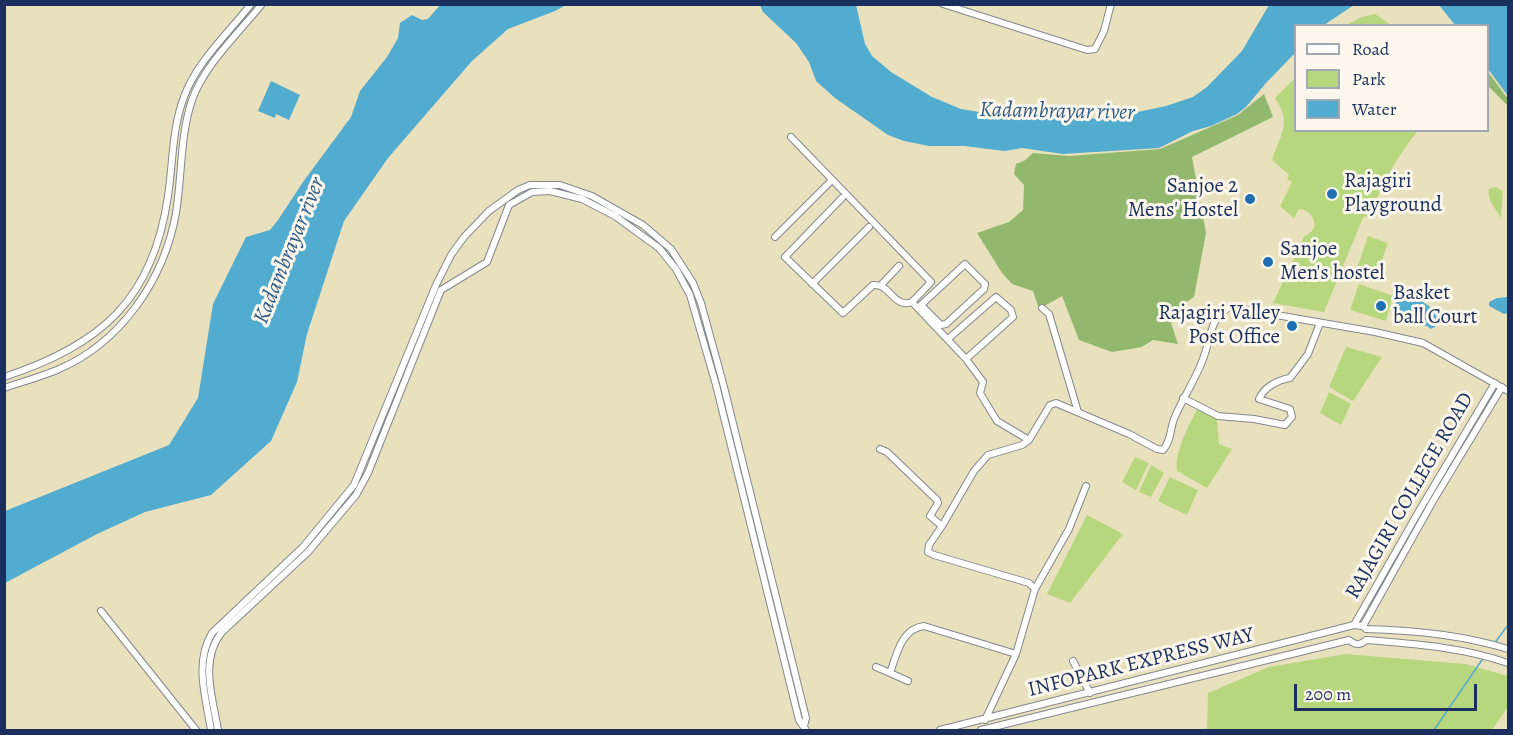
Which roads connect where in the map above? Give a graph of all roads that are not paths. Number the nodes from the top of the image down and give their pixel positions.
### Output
1 (251, 4) edge
2 (262, 4) edge
3 (943, 4) edge
4 (1111, 4) edge
5 (791, 137) dead end
6 (832, 180) junction
7 (842, 198) dead end
8 (869, 227) dead end
9 (775, 237) dead end
10 (149, 264) junction
11 (899, 266) dead end
12 (158, 267) junction
13 (812, 284) junction
14 (881, 285) junction
15 (912, 302) junction
16 (920, 307) junction
17 (1042, 308) dead end
18 (1320, 323) junction
19 (948, 339) junction
20 (966, 359) junction
21 (4, 377) edge
22 (1495, 383) junction
23 (1502, 387) junction
24 (4, 388) edge
25 (1509, 391) edge
26 (1183, 398) junction
27 (1078, 412) junction
28 (1029, 440) junction
29 (880, 449) dead end
30 (1086, 486) dead end
31 (942, 526) junction
32 (1035, 589) junction
33 (101, 611) dead end
34 (1352, 626) junction
35 (1363, 626) junction
36 (1349, 640) junction
37 (1509, 649) edge
38 (1016, 654) junction
39 (1073, 661) dead end
40 (1509, 663) edge
41 (876, 668) dead end
42 (890, 673) junction
43 (908, 681) dead end
44 (1090, 693) junction
45 (985, 720) junction
46 (805, 728) edge
47 (196, 730) edge
48 (211, 730) edge
49 (218, 730) edge
50 (940, 730) edge
51 (981, 730) edge

1 - 10 street
2 - 12 street
3 - 4 street
5 - 6 street
6 - 9 street
6 - 15 street
7 - 13 street
8 - 13 street
10 - 12 street
10 - 21 street
11 - 14 street
12 - 24 street
13 - 14 street
14 - 15 street
15 - 16 street
16 - 16 street
16 - 19 street
17 - 27 street
18 - 22 street
18 - 26 street
18 - 26 street
19 - 20 street
19 - 20 street
20 - 28 street
22 - 23 street
22 - 34 street, RAJAGIRI COLLEGE ROAD
23 - 25 street
23 - 35 street, RAJAGIRI COLLEGE ROAD
26 - 27 street
27 - 28 street
28 - 31 street
29 - 31 street
30 - 32 street
31 - 32 street
32 - 38 street
33 - 47 street
34 - 35 street, INFOPARK EXPRESS WAY
34 - 36 street
34 - 44 street, INFOPARK EXPRESS WAY
35 - 37 street, INFOPARK EXPRESS WAY
36 - 40 street, INFOPARK EXPRESS WAY
36 - 51 street, INFOPARK EXPRESS WAY
38 - 42 street
38 - 45 street
39 - 44 street
41 - 42 street
42 - 43 street
44 - 45 street, INFOPARK EXPRESS WAY
45 - 50 street, INFOPARK EXPRESS WAY
46 - 48 street
46 - 49 street

